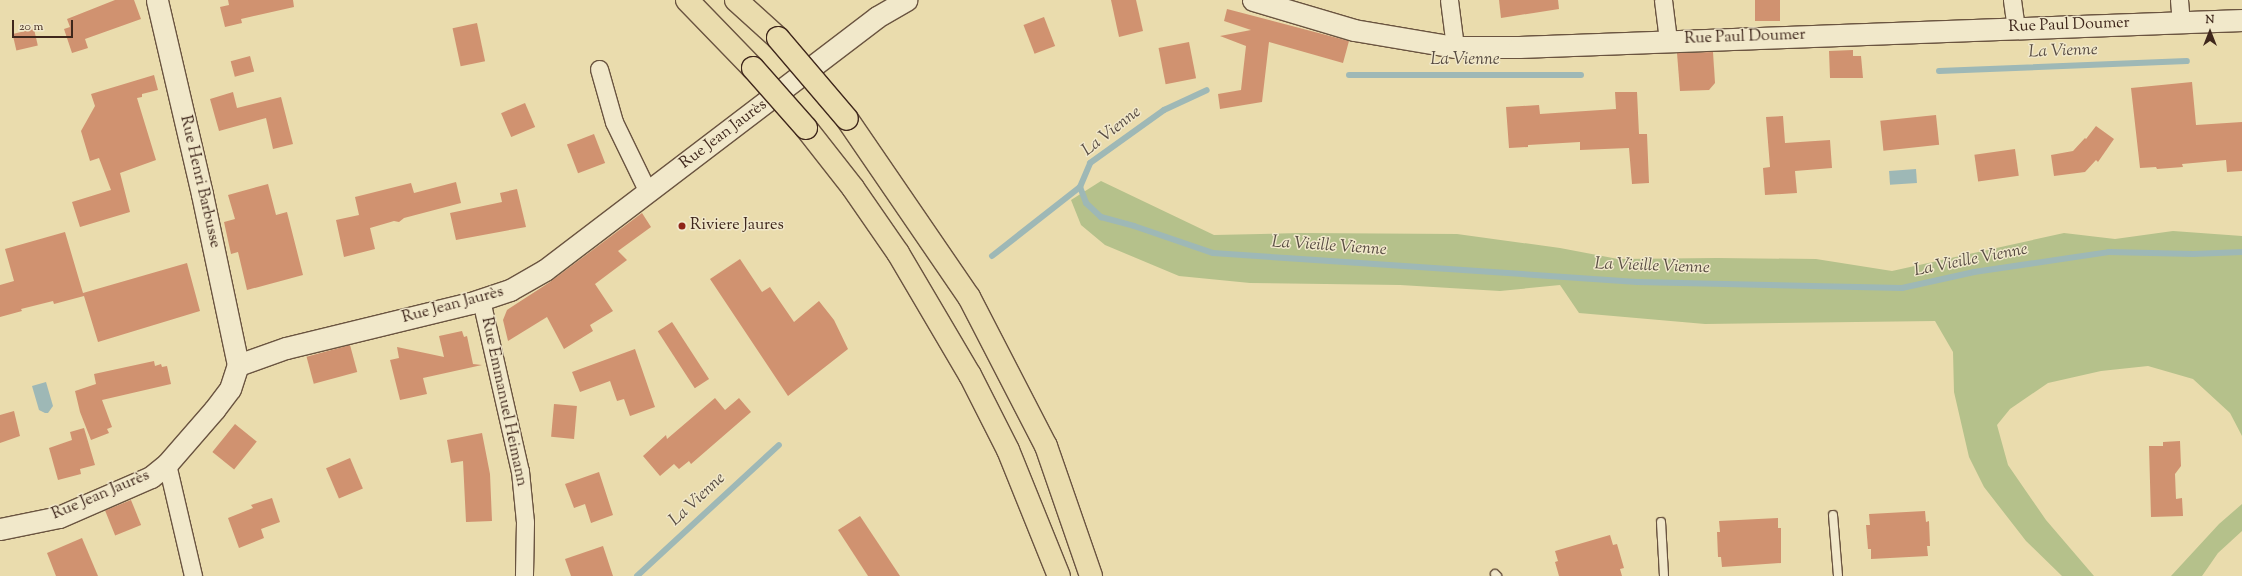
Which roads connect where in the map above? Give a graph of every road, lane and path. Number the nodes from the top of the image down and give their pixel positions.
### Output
1 (157, 0) edge
2 (686, 0) edge
3 (736, 0) edge
4 (906, 0) edge
5 (1254, 0) edge
6 (1449, 0) edge
7 (1663, 0) edge
8 (2012, 0) edge
9 (2179, 0) edge
10 (2242, 20) edge
11 (2181, 22) junction
12 (2016, 29) junction
13 (1668, 40) junction
14 (1455, 47) junction
15 (599, 69) dead end
16 (648, 192) junction
17 (481, 300) junction
18 (238, 365) junction
19 (167, 464) junction
20 (1833, 515) dead end
21 (1661, 522) dead end
22 (0, 529) edge
23 (193, 576) edge
24 (524, 576) edge
25 (1059, 576) edge
26 (1091, 576) edge
27 (1664, 576) edge
28 (1838, 576) edge

1 - 18 street, Rue Henri Barbusse
2 - 25 highway, bridge
3 - 26 highway, bridge
4 - 16 street, Rue Jean Jaurès
5 - 14 street, Rue Paul Doumer
6 - 14 street
7 - 13 street
8 - 12 street
9 - 11 street
10 - 11 street, Rue Paul Doumer
11 - 12 street, Rue Paul Doumer
12 - 13 street, Rue Paul Doumer
13 - 14 street, Rue Paul Doumer
15 - 16 street
16 - 17 street, Rue Jean Jaurès
17 - 18 street, Rue Jean Jaurès
17 - 24 street, Rue Emmanuel Heimann
18 - 19 street, Rue Jean Jaurès
19 - 22 street, Rue Jean Jaurès
19 - 23 street
20 - 28 lane
21 - 27 lane

